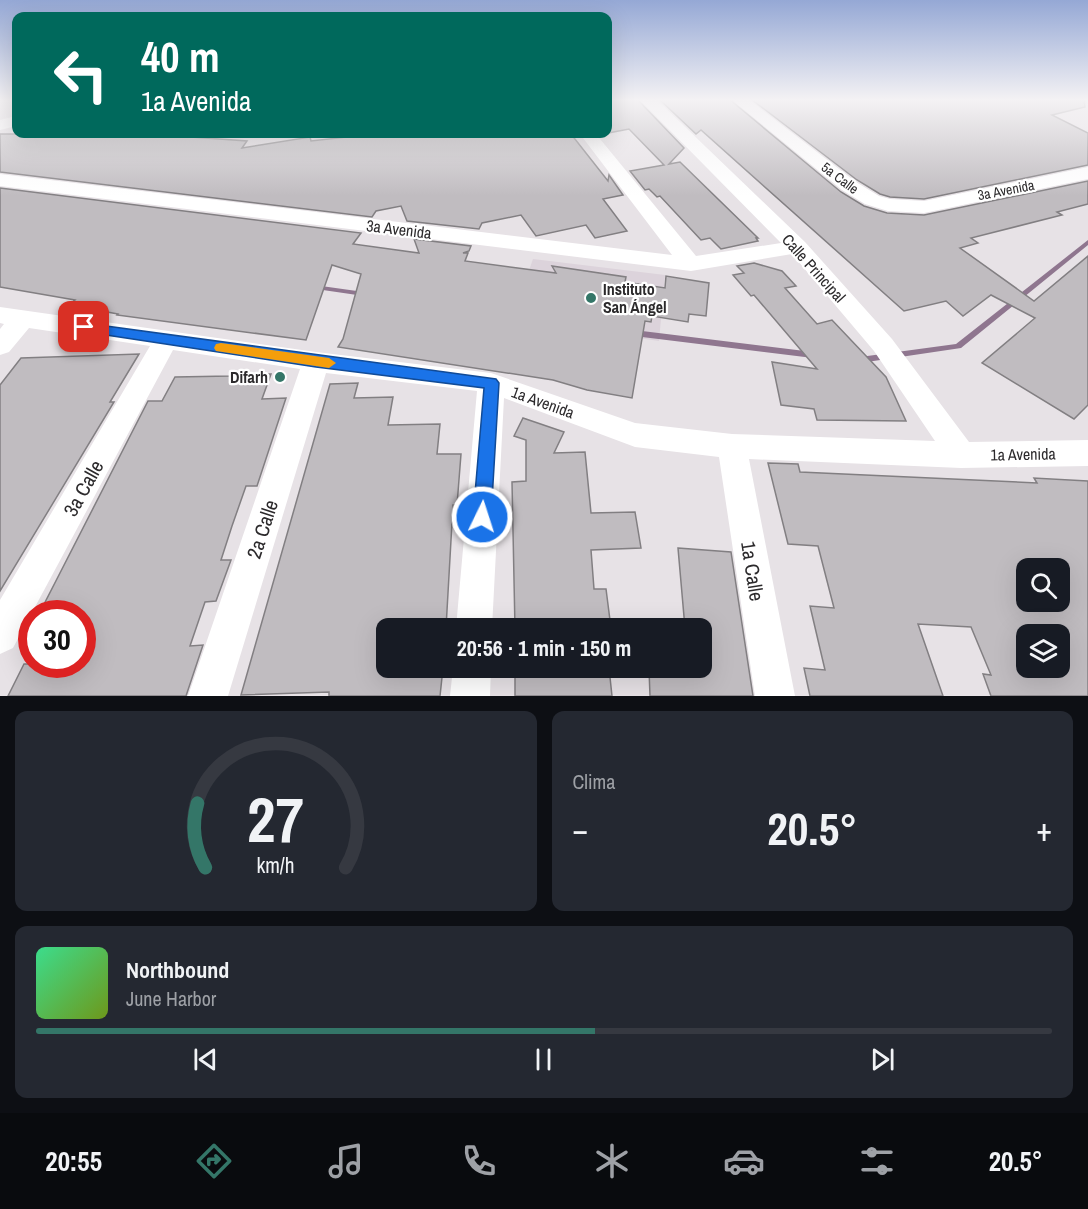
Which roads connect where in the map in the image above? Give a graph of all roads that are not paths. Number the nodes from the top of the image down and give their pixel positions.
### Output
1 (680, 131) edge
2 (781, 131) edge
3 (591, 138) edge
4 (1088, 173) edge
5 (0, 180) edge
6 (924, 207) joint
7 (797, 247) junction
8 (691, 264) junction
9 (11, 316) edge
10 (166, 340) junction
11 (0, 346) edge
12 (316, 362) junction
13 (491, 383) junction
14 (732, 446) junction
15 (1088, 453) edge
16 (961, 455) junction
17 (475, 618) edge
18 (0, 635) edge
19 (471, 678) edge
20 (208, 696) edge
21 (470, 696) edge
22 (775, 696) edge

1 - 7 street, Calle Principal
2 - 6 street, 5a Calle
3 - 8 street
4 - 6 street, 3a Avenida
5 - 8 street, 3a Avenida
7 - 8 street, 3a Avenida
7 - 16 street, Calle Principal
9 - 10 street, 1a Avenida
9 - 11 street
10 - 12 street, 1a Avenida
10 - 18 street, 3a Calle
12 - 13 street, 1a Avenida
12 - 20 street, 2a Calle
13 - 14 street, 1a Avenida
13 - 17 street
14 - 16 street, 1a Avenida
14 - 22 street, 1a Calle
15 - 16 street, 1a Avenida
19 - 21 street

